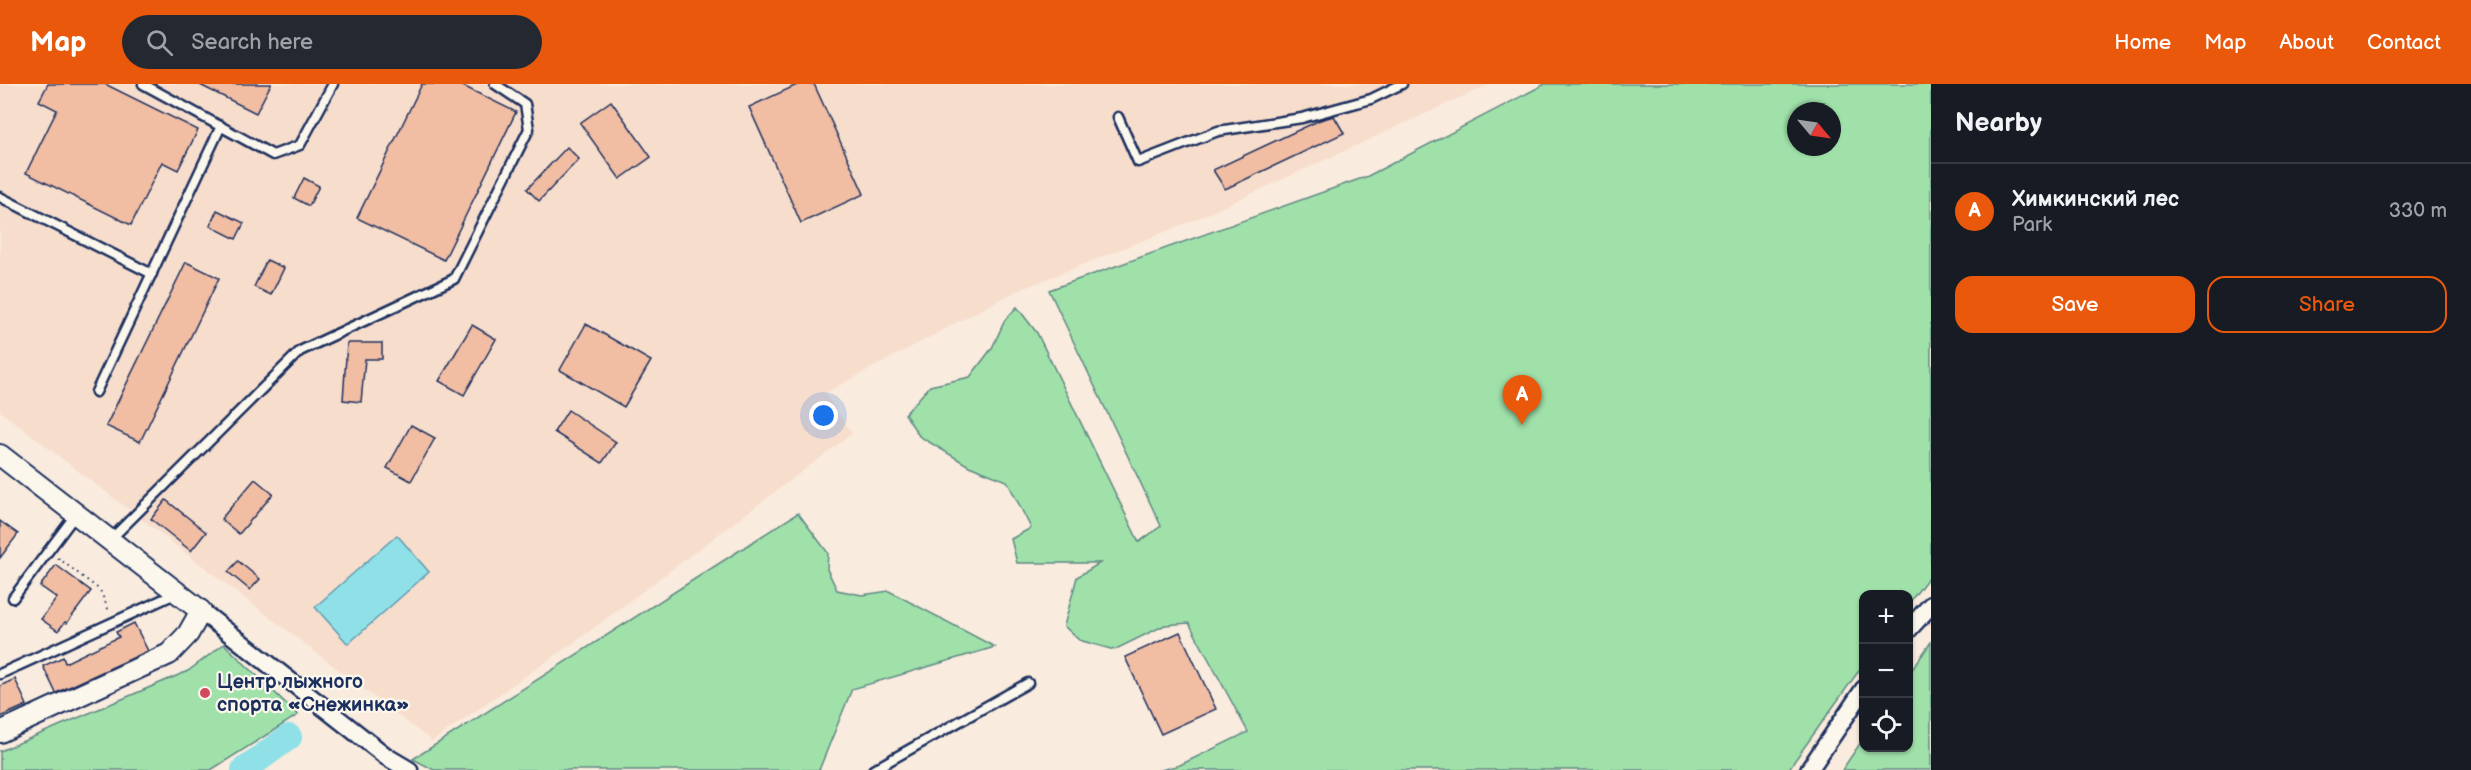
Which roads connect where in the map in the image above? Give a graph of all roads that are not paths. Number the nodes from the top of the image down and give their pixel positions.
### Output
1 (143, 84) edge
2 (333, 84) edge
3 (495, 84) edge
4 (1402, 84) edge
5 (1118, 117) dead end
6 (221, 126) junction
7 (0, 197) edge
8 (152, 274) junction
9 (96, 392) dead end
10 (0, 455) edge
11 (76, 514) junction
12 (110, 540) junction
13 (178, 592) junction
14 (13, 598) dead end
15 (1931, 604) edge
16 (201, 610) junction
17 (1913, 624) edge
18 (0, 674) edge
19 (1028, 683) dead end
20 (1859, 695) edge
21 (0, 732) edge
22 (408, 770) edge
23 (873, 770) edge
24 (1809, 770) edge

1 - 6 lane
2 - 6 lane
3 - 12 lane
4 - 5 lane
6 - 8 lane
7 - 8 lane
8 - 9 lane
10 - 11 street
11 - 12 street
11 - 14 lane
12 - 13 street
13 - 16 street
13 - 18 lane
15 - 17 street
16 - 21 street
16 - 22 street
19 - 23 lane
20 - 24 street

